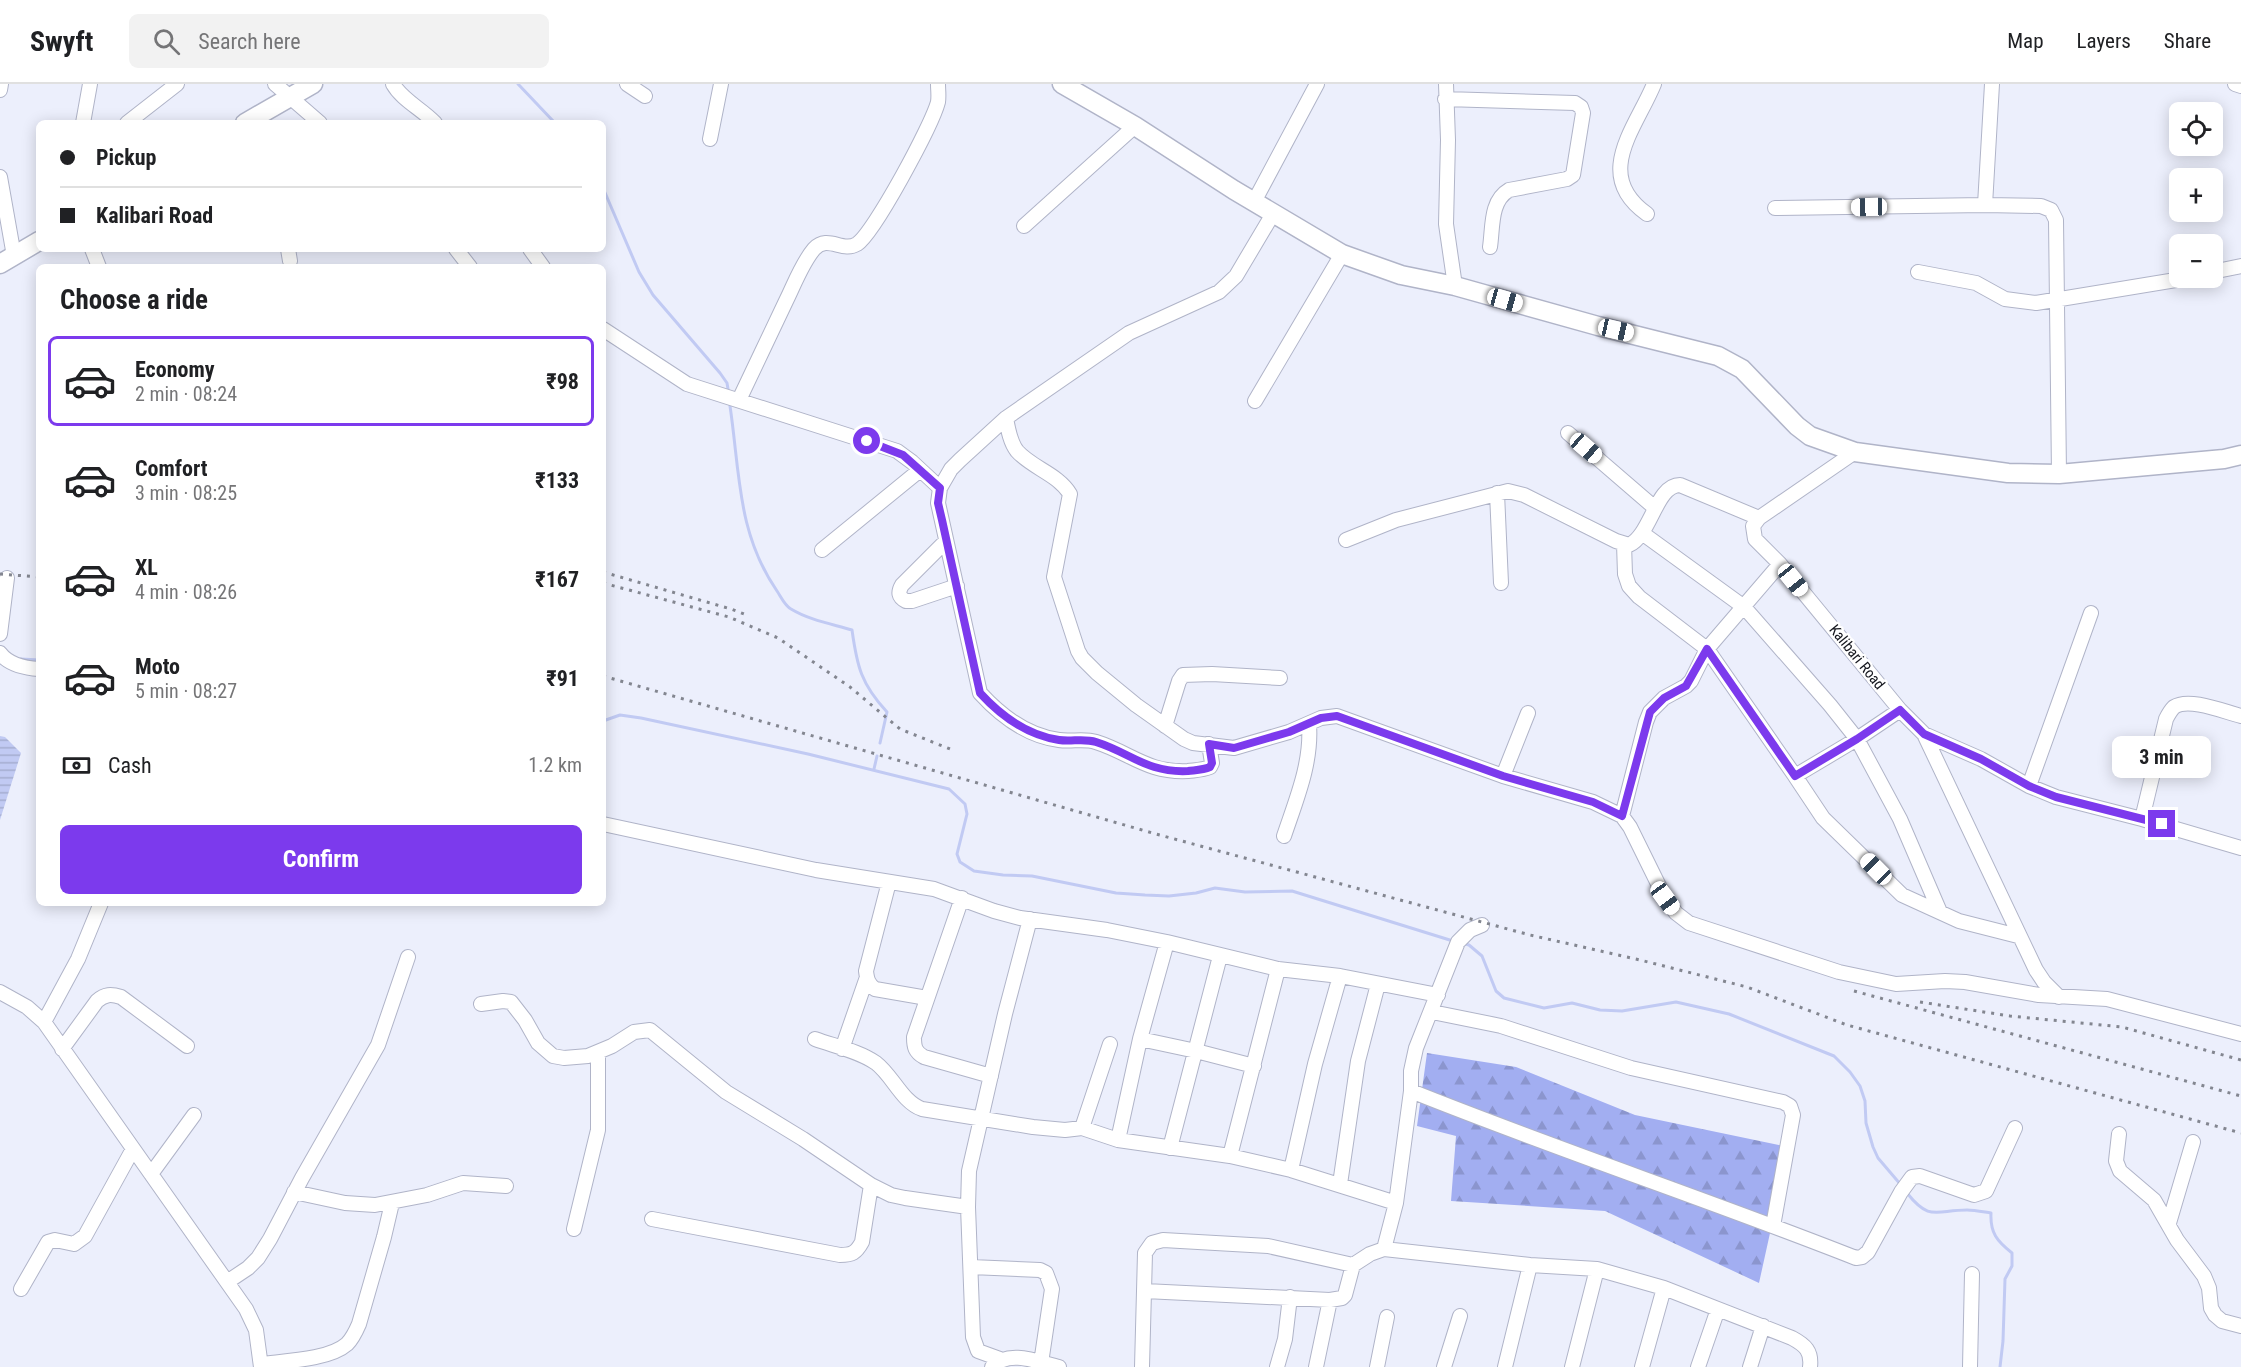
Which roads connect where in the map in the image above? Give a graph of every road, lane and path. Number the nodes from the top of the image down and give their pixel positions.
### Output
1 (1, 84) edge
2 (90, 84) edge
3 (177, 84) edge
4 (275, 84) edge
5 (313, 84) edge
6 (393, 84) edge
7 (627, 84) edge
8 (720, 84) edge
9 (938, 84) edge
10 (1062, 84) edge
11 (1317, 84) edge
12 (1446, 84) edge
13 (1654, 84) edge
14 (1992, 84) edge
15 (2235, 84) edge
16 (2241, 86) edge
17 (0, 90) edge
18 (645, 96) dead end
19 (291, 97) junction
20 (1445, 99) junction
21 (84, 120) edge
22 (131, 120) edge
23 (254, 120) edge
24 (317, 120) edge
25 (432, 120) edge
26 (1135, 126) junction
27 (710, 139) dead end
28 (0, 177) edge
29 (1255, 200) junction
30 (1985, 206) junction
31 (1775, 208) dead end
32 (1274, 212) junction
33 (1647, 214) dead end
34 (1024, 226) dead end
35 (36, 243) edge
36 (1490, 247) dead end
37 (458, 252) edge
38 (1342, 254) junction
39 (7, 260) edge
40 (468, 264) edge
41 (2241, 266) edge
42 (2223, 270) edge
43 (1918, 272) dead end
44 (2169, 281) edge
45 (1455, 286) junction
46 (2057, 301) junction
47 (606, 331) edge
48 (739, 400) junction
49 (1255, 401) dead end
50 (1006, 418) junction
51 (1568, 433) dead end
52 (1855, 452) junction
53 (2241, 455) edge
54 (920, 470) junction
55 (2059, 474) junction
56 (940, 488) junction
57 (1497, 493) junction
58 (1655, 508) junction
59 (1759, 518) junction
60 (1642, 533) junction
61 (1346, 540) dead end
62 (946, 541) junction
63 (1624, 544) junction
64 (822, 550) dead end
65 (1780, 564) junction
66 (7, 578) dead end
67 (1501, 583) dead end
68 (957, 586) junction
69 (1744, 607) junction
70 (2091, 613) dead end
71 (0, 634) edge
72 (1707, 649) junction
73 (0, 653) edge
74 (36, 668) edge
75 (1280, 678) dead end
76 (1900, 710) junction
77 (1528, 713) dead end
78 (2241, 716) edge
79 (1309, 724) junction
80 (1165, 726) junction
81 (1924, 734) junction
82 (1857, 739) junction
83 (1209, 744) junction
84 (1503, 776) junction
85 (1795, 776) junction
86 (2029, 786) junction
87 (1622, 816) junction
88 (2142, 819) junction
89 (606, 825) edge
90 (1284, 836) dead end
91 (2241, 848) edge
92 (889, 882) junction
93 (962, 898) junction
94 (100, 906) edge
95 (1940, 912) junction
96 (1030, 920) junction
97 (1482, 925) dead end
98 (2018, 936) junction
99 (1167, 942) junction
100 (1220, 956) junction
101 (408, 957) dead end
102 (1278, 969) junction
103 (1340, 976) junction
104 (867, 977) junction
105 (1378, 984) junction
106 (0, 992) edge
107 (1438, 995) junction
108 (2059, 997) junction
109 (927, 998) junction
110 (481, 1004) dead end
111 (1432, 1012) junction
112 (44, 1022) junction
113 (2241, 1034) edge
114 (815, 1039) dead end
115 (1140, 1039) junction
116 (1110, 1044) dead end
117 (187, 1046) dead end
118 (62, 1049) junction
119 (842, 1049) junction
120 (1196, 1051) junction
121 (598, 1053) junction
122 (1254, 1066) junction
123 (991, 1076) junction
124 (1411, 1091) junction
125 (194, 1115) dead end
126 (981, 1118) junction
127 (1082, 1128) junction
128 (2014, 1128) dead end
129 (2119, 1134) dead end
130 (1118, 1140) junction
131 (2193, 1142) dead end
132 (1170, 1148) junction
133 (133, 1149) junction
134 (1230, 1156) junction
135 (1291, 1170) junction
136 (151, 1174) junction
137 (1340, 1184) junction
138 (871, 1185) junction
139 (506, 1186) dead end
140 (294, 1192) junction
141 (392, 1203) junction
142 (1396, 1203) junction
143 (968, 1206) junction
144 (652, 1219) dead end
145 (2169, 1223) junction
146 (1773, 1226) junction
147 (574, 1229) dead end
148 (1384, 1250) junction
149 (1353, 1265) junction
150 (1530, 1265) junction
151 (971, 1267) junction
152 (1597, 1269) junction
153 (1972, 1274) dead end
154 (227, 1282) junction
155 (1664, 1288) junction
156 (21, 1289) dead end
157 (1145, 1291) junction
158 (1290, 1297) junction
159 (1330, 1300) junction
160 (1718, 1309) junction
161 (1460, 1316) dead end
162 (1387, 1317) dead end
163 (1763, 1326) junction
164 (2241, 1326) edge
165 (996, 1363) edge
166 (1041, 1363) junction
167 (261, 1366) edge
168 (1059, 1367) edge
169 (1142, 1367) edge
170 (1277, 1367) edge
171 (1316, 1367) edge
172 (1377, 1367) edge
173 (1444, 1367) edge
174 (1505, 1367) edge
175 (1572, 1367) edge
176 (1642, 1367) edge
177 (1698, 1367) edge
178 (1750, 1367) edge
179 (1810, 1367) edge
180 (1970, 1367) edge

1 - 17 street
2 - 21 street
3 - 22 street
4 - 19 street
5 - 19 highway
6 - 25 street
7 - 18 street
8 - 27 street
9 - 48 street
10 - 26 highway
11 - 29 street
12 - 20 street
13 - 33 street
14 - 30 street
15 - 16 street
19 - 23 highway
19 - 24 street
20 - 36 street
20 - 45 street
26 - 29 highway
26 - 34 street
28 - 39 street
29 - 32 highway
30 - 31 street
30 - 46 street
32 - 38 highway
32 - 50 street
35 - 39 highway
37 - 40 street
38 - 45 highway
38 - 49 street
41 - 42 street
43 - 46 street
44 - 46 street
45 - 52 highway
46 - 55 street
47 - 48 street
48 - 54 street
50 - 56 street
50 - 80 street
51 - 58 street
52 - 55 highway
52 - 59 street
53 - 55 highway
54 - 56 street
54 - 64 street
56 - 62 street
57 - 61 street
57 - 63 street
57 - 67 street
58 - 59 street
58 - 60 street
59 - 65 street, Kalibari Road
60 - 63 street
60 - 69 street
62 - 68 street
62 - 68 street
63 - 72 street
65 - 69 street
65 - 76 street, Kalibari Road
66 - 71 street
68 - 83 street
69 - 72 street
69 - 82 street
70 - 86 street
72 - 85 street
72 - 87 street
73 - 74 street
75 - 80 street
76 - 81 street, Kalibari Road
76 - 82 street
77 - 84 street
78 - 88 street
79 - 83 street
79 - 84 street
79 - 90 street
80 - 83 street
81 - 86 street, Kalibari Road
81 - 98 street
82 - 85 street
82 - 95 street
84 - 87 street
85 - 95 street
86 - 88 street, Kalibari Road
87 - 108 street
88 - 91 street, Kalibari Road
89 - 92 street
92 - 93 street
92 - 104 street
93 - 96 street
93 - 109 street
94 - 112 street
95 - 98 street
96 - 99 street
96 - 123 street
97 - 107 street
98 - 108 street
99 - 100 street
99 - 115 street
100 - 102 street
100 - 120 street
101 - 140 street
102 - 103 street
102 - 122 street
103 - 105 street
103 - 135 street
104 - 109 street
104 - 119 street
105 - 107 street
105 - 137 street
106 - 112 street
107 - 111 street
108 - 113 street
109 - 123 street
110 - 121 street
111 - 124 street
111 - 146 street
112 - 118 street
114 - 119 street
115 - 120 street
115 - 130 street
116 - 127 street
117 - 118 street
118 - 133 street
119 - 126 street
120 - 122 street
120 - 132 street
121 - 138 street
121 - 147 street
122 - 134 street
123 - 126 street
124 - 142 street
124 - 146 street
125 - 136 street
126 - 127 street
126 - 143 street
127 - 130 street
128 - 146 street
129 - 145 street
130 - 132 street
131 - 145 street
132 - 134 street
133 - 136 street
133 - 156 street
134 - 135 street
135 - 137 street
136 - 154 street
137 - 142 street
138 - 143 street
138 - 144 street
139 - 141 street
140 - 141 street
140 - 154 street
141 - 167 street
142 - 148 street
143 - 151 street
145 - 164 street
148 - 149 street
148 - 150 street
149 - 157 street
149 - 159 street
150 - 152 street
150 - 174 street
151 - 165 street
151 - 166 street
152 - 155 street
152 - 175 street
153 - 180 street
154 - 167 street
155 - 160 street
155 - 176 street
157 - 158 street
157 - 169 street
158 - 159 street
158 - 170 street
159 - 171 street
160 - 163 street
160 - 177 street
161 - 173 street
162 - 172 street
163 - 178 street
163 - 179 street
165 - 166 street
166 - 168 street

